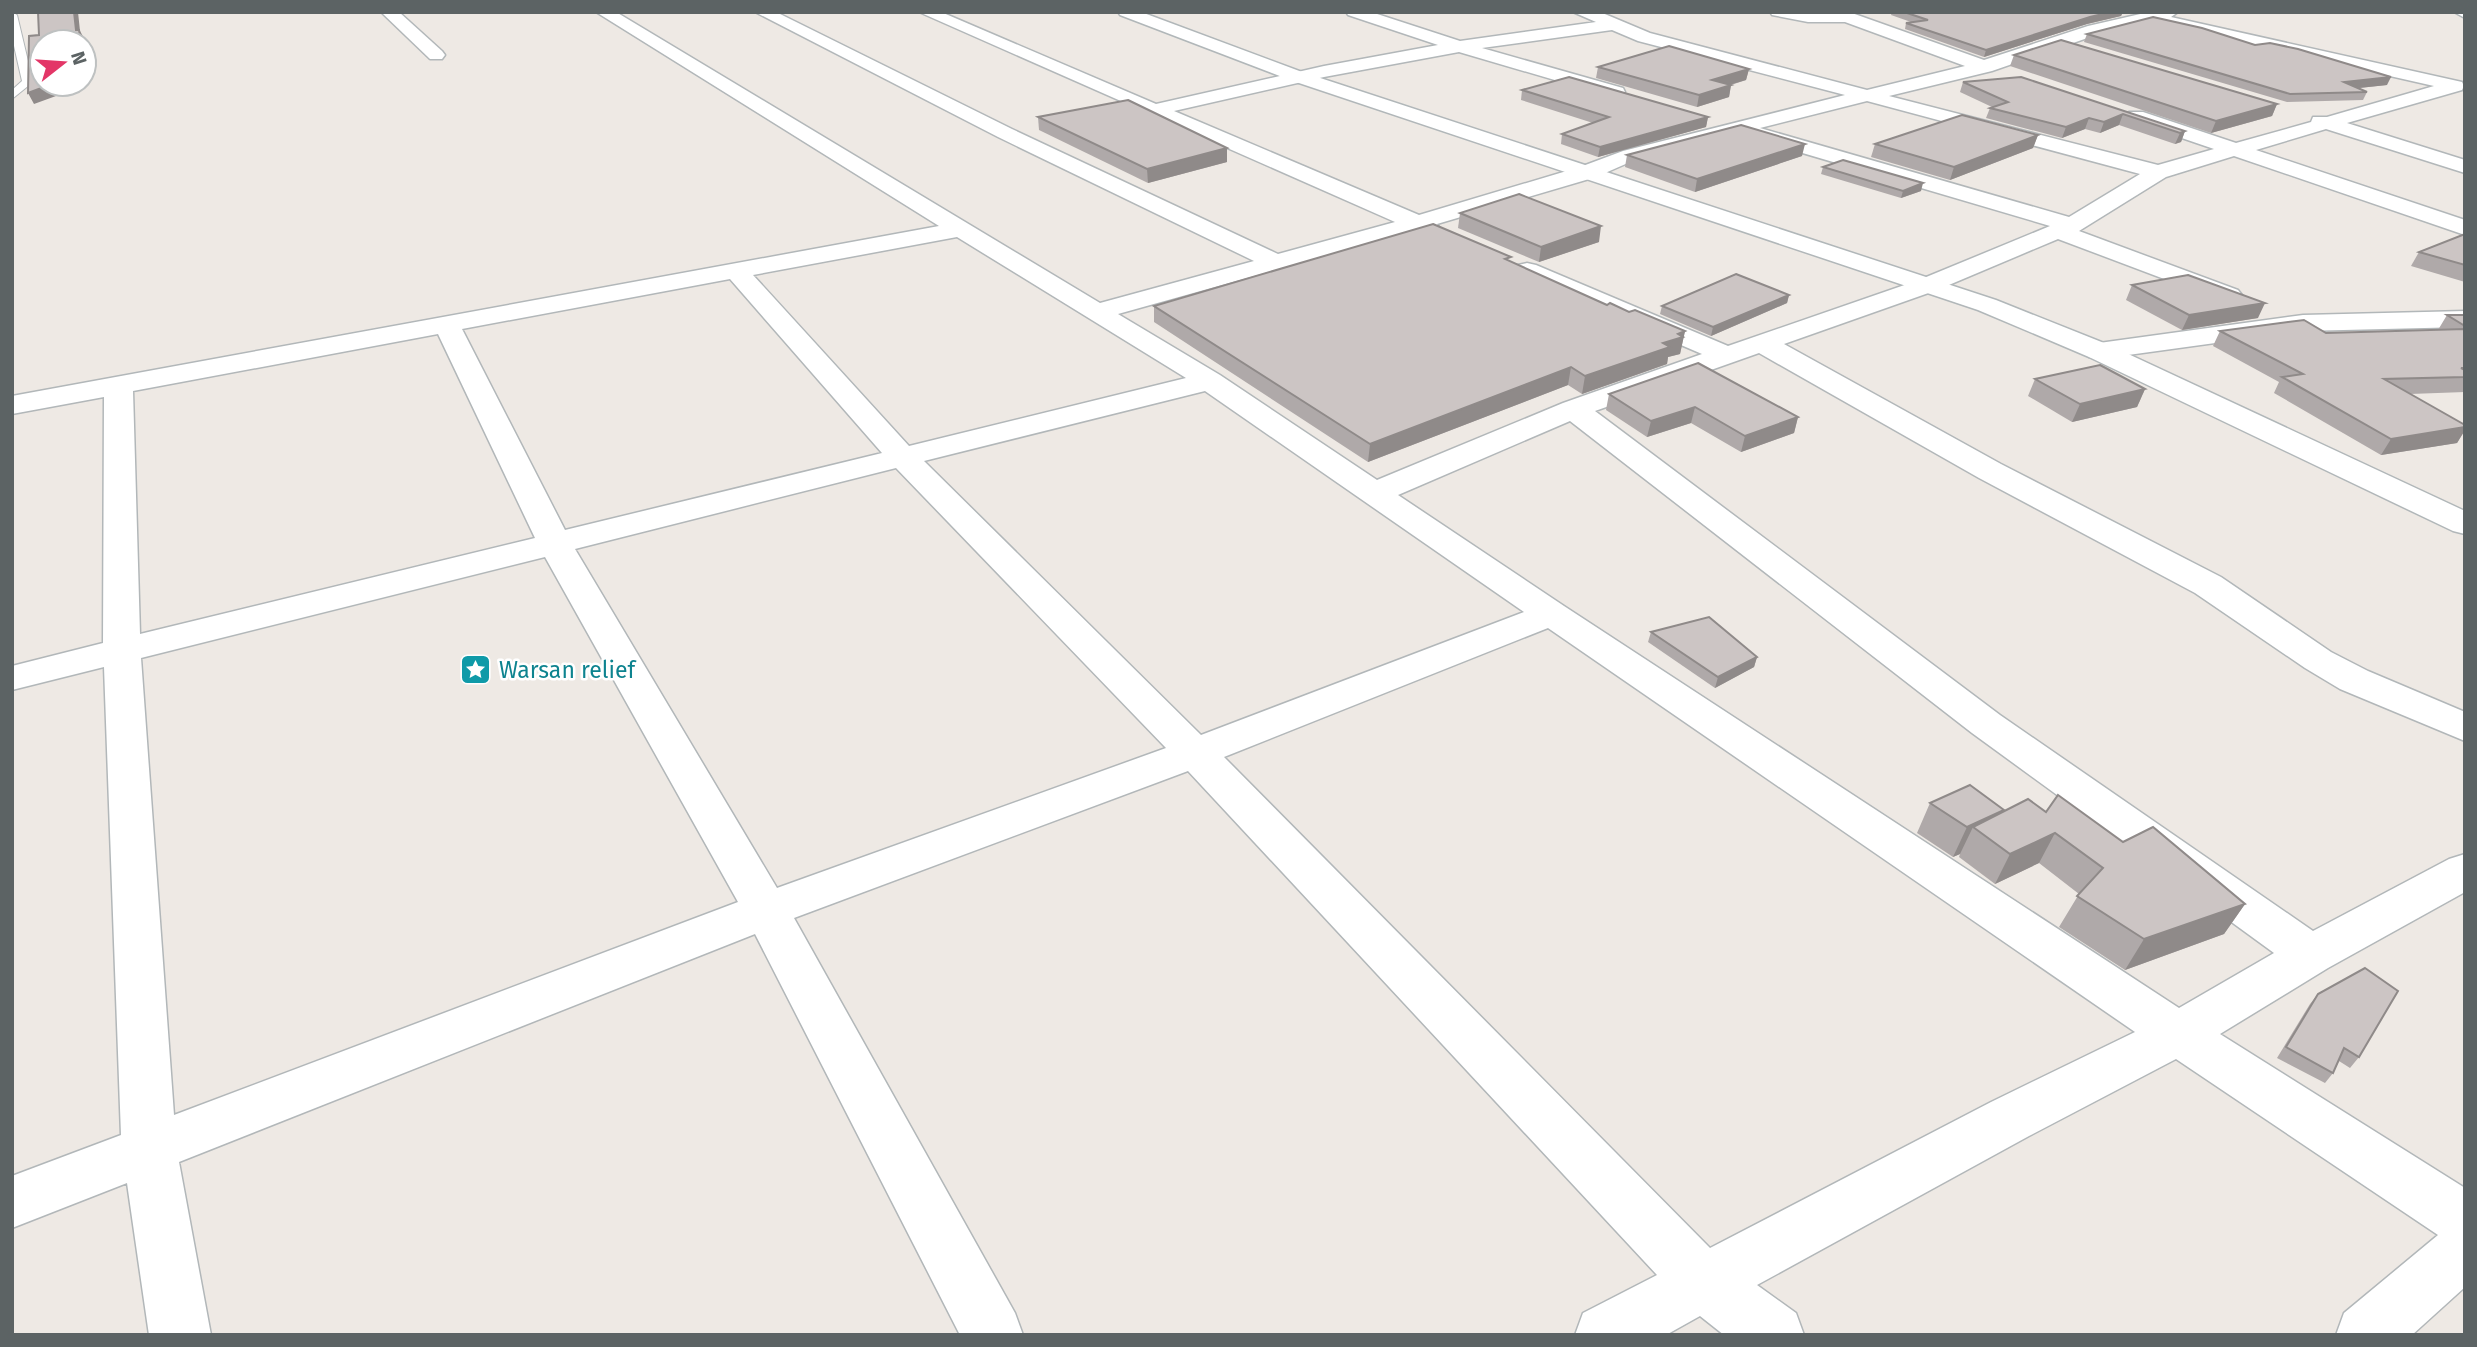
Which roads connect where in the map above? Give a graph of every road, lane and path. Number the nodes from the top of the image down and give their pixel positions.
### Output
1 (389, 12) edge
2 (604, 12) edge
3 (763, 12) edge
4 (927, 12) edge
5 (1126, 12) edge
6 (1354, 12) edge
7 (1778, 12) edge
8 (2130, 12) edge
9 (1838, 14) edge
10 (12, 15) edge
11 (2161, 15) edge
12 (1599, 16) edge
13 (2056, 42) junction
14 (1458, 46) junction
15 (2091, 52) edge
16 (436, 55) dead end
17 (1985, 66) junction
18 (2012, 75) edge
19 (1296, 76) junction
20 (2460, 87) edge
21 (12, 96) edge
22 (1867, 96) junction
23 (1632, 97) edge
24 (1154, 110) junction
25 (2118, 110) edge
26 (2300, 114) dead end
27 (1699, 117) edge
28 (2324, 122) junction
29 (1740, 128) junction
30 (2232, 149) junction
31 (2465, 167) edge
32 (1588, 172) junction
33 (2158, 172) junction
34 (1417, 223) junction
35 (2065, 228) junction
36 (2465, 228) edge
37 (960, 229) junction
38 (1442, 233) edge
39 (1504, 260) edge
40 (1278, 263) junction
41 (736, 271) junction
42 (1928, 285) junction
43 (1096, 312) junction
44 (2465, 319) edge
45 (2303, 323) junction
46 (447, 325) junction
47 (1761, 343) junction
48 (2099, 351) junction
49 (1727, 355) junction
50 (1210, 381) junction
51 (118, 386) junction
52 (12, 405) edge
53 (1573, 409) junction
54 (902, 457) junction
55 (1374, 493) junction
56 (2465, 524) edge
57 (554, 543) junction
58 (1551, 614) junction
59 (122, 652) junction
60 (12, 678) edge
61 (2465, 728) edge
62 (1195, 753) junction
63 (2465, 871) edge
64 (766, 910) junction
65 (2311, 955) junction
66 (2178, 1034) junction
67 (149, 1149) junction
68 (12, 1202) edge
69 (2465, 1220) edge
70 (2465, 1249) edge
71 (1703, 1282) junction
72 (180, 1335) edge
73 (993, 1335) edge
74 (1605, 1335) edge
75 (1774, 1335) edge
76 (2366, 1335) edge

1 - 16 street
2 - 37 street
3 - 40 street
4 - 24 street
5 - 19 street
6 - 14 street
7 - 9 street
8 - 11 street
9 - 17 street
10 - 21 lane
11 - 13 street
11 - 20 street
12 - 14 street
12 - 22 street
13 - 15 street
13 - 17 street
14 - 19 street
14 - 23 street
17 - 18 street
17 - 22 street
19 - 24 street
19 - 32 street
20 - 28 street
22 - 29 street
22 - 33 street
24 - 34 street
25 - 30 street
26 - 28 street
27 - 29 street
28 - 30 street
28 - 31 street
29 - 32 street
29 - 35 street
30 - 33 street
30 - 36 street
32 - 34 street
32 - 42 street
33 - 35 street
34 - 38 street
34 - 40 street
35 - 42 street
35 - 45 street
37 - 41 street
37 - 43 street
39 - 49 street
40 - 43 street
41 - 46 street
41 - 54 street
42 - 47 street
42 - 48 street
43 - 50 street
44 - 45 street
45 - 48 street
46 - 51 street
46 - 57 street
47 - 49 street
47 - 61 street
48 - 56 street
49 - 53 street
50 - 54 street
50 - 55 street
51 - 52 street
51 - 59 street
53 - 55 street
53 - 65 street
54 - 57 street
54 - 62 street
55 - 58 street
57 - 59 street
57 - 64 street
58 - 62 street
58 - 66 street
59 - 60 street
59 - 67 street
62 - 64 street
62 - 71 street
63 - 65 street
64 - 67 street
64 - 73 street
65 - 66 street
66 - 69 street
66 - 71 street
67 - 68 street
67 - 72 street
70 - 76 street
71 - 74 street
71 - 75 street

